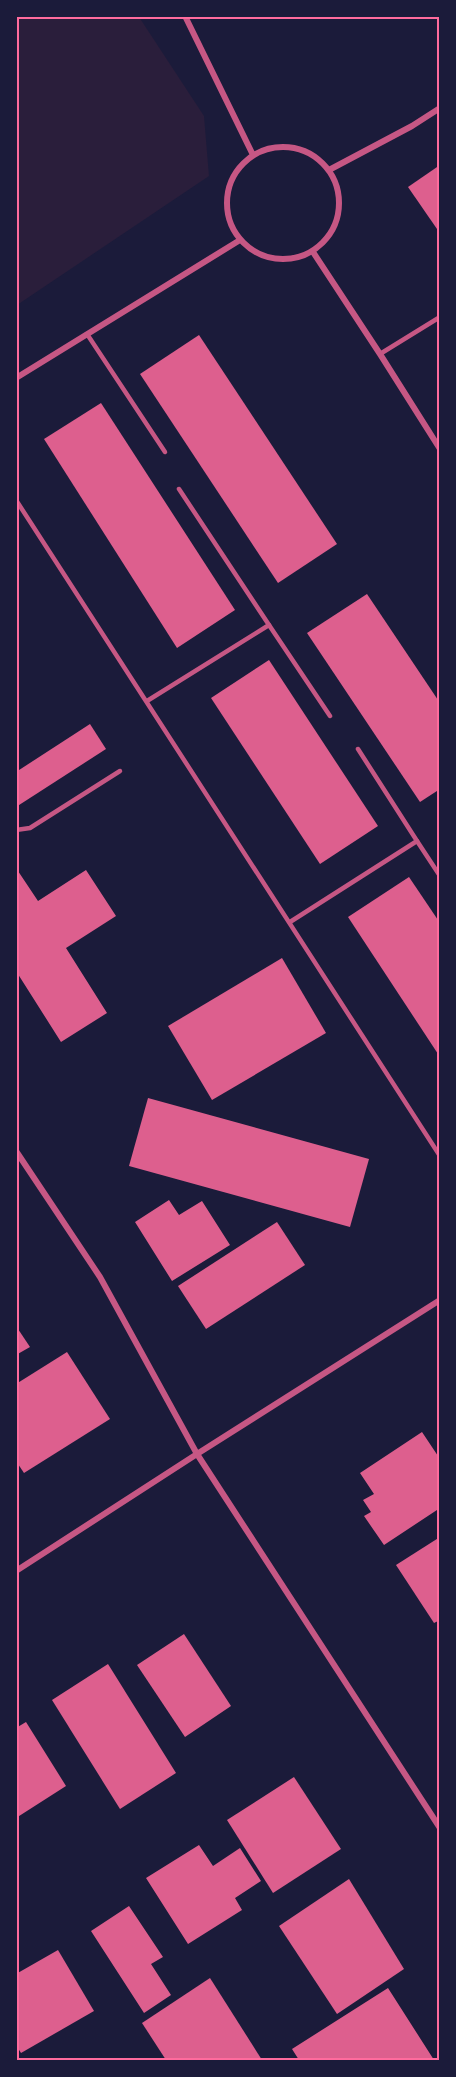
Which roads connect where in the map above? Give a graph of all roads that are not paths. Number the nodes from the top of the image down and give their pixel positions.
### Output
1 (185, 16) edge
2 (440, 108) edge
3 (253, 155) junction
4 (329, 170) junction
5 (240, 240) junction
6 (313, 252) junction
7 (440, 317) edge
8 (87, 334) junction
9 (380, 354) junction
10 (16, 378) edge
11 (440, 449) edge
12 (165, 452) dead end
13 (179, 489) dead end
14 (16, 500) edge
15 (269, 625) junction
16 (147, 701) junction
17 (330, 716) dead end
18 (358, 749) dead end
19 (120, 771) dead end
20 (16, 830) edge
21 (417, 841) junction
22 (440, 876) edge
23 (290, 922) junction
24 (16, 1151) edge
25 (440, 1156) edge
26 (440, 1300) edge
27 (196, 1454) junction
28 (16, 1571) edge
29 (440, 1828) edge

1 - 3 street
2 - 4 street
3 - 4 street
3 - 5 street
4 - 6 street
5 - 6 street
5 - 8 street
6 - 9 street
7 - 9 lane
8 - 10 street
8 - 12 lane
9 - 11 street
13 - 15 lane
14 - 16 lane
15 - 16 lane
15 - 17 lane
16 - 23 lane
18 - 21 lane
19 - 20 lane
21 - 22 lane
21 - 23 lane
23 - 25 lane
24 - 27 street
26 - 27 street
27 - 28 street
27 - 29 street

